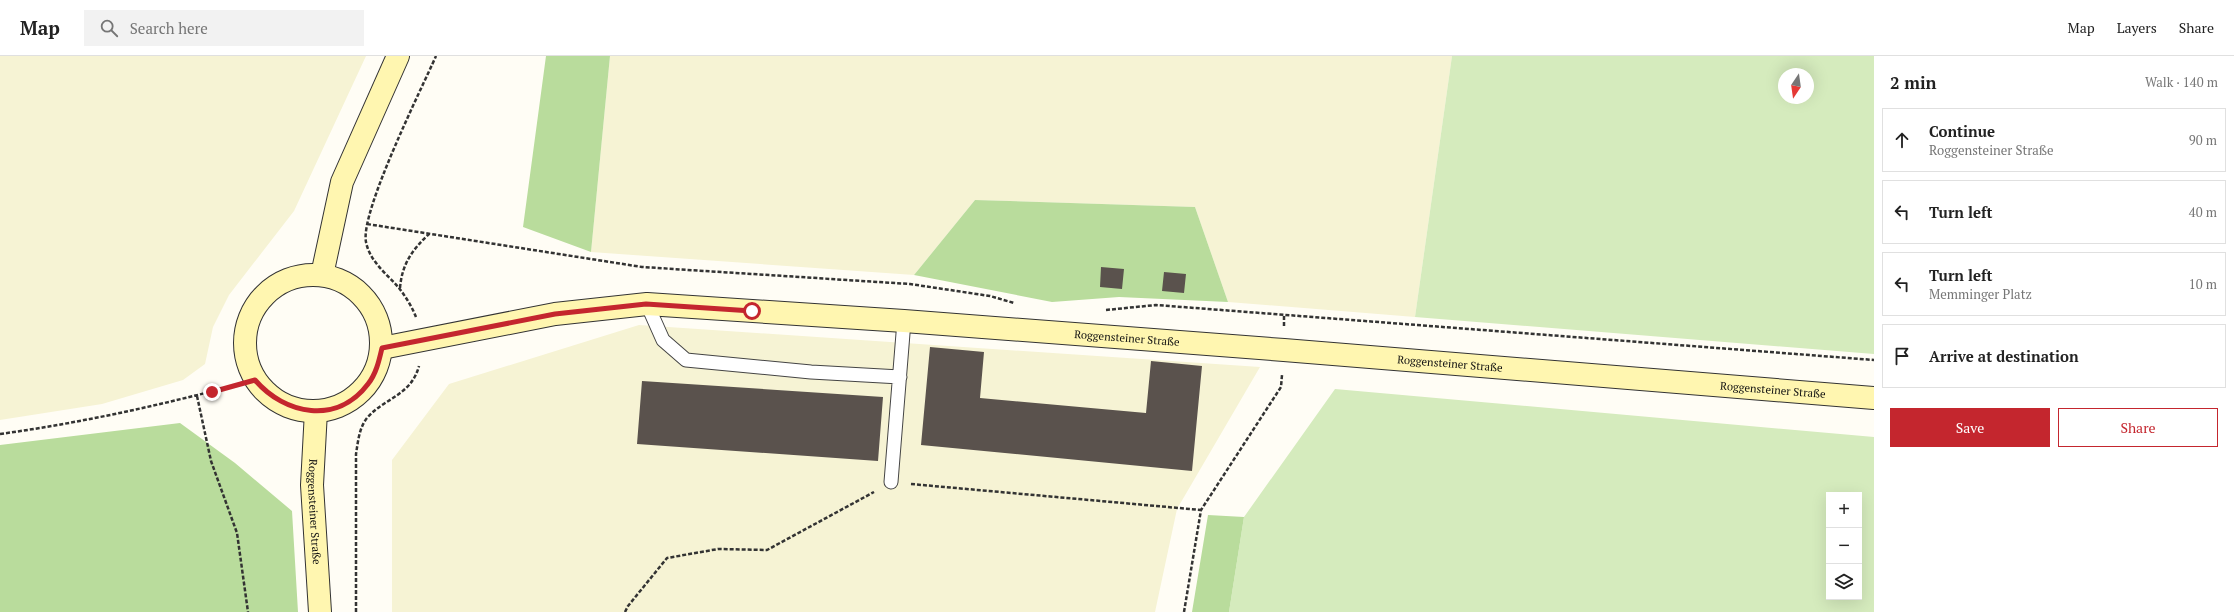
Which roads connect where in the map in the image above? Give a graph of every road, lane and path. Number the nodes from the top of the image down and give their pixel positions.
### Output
1 (398, 56) edge
2 (436, 56) edge
3 (367, 224) junction
4 (429, 234) junction
5 (322, 274) junction
6 (400, 289) junction
7 (646, 304) junction
8 (1020, 304) dead end
9 (1099, 310) dead end
10 (904, 321) junction
11 (420, 341) junction
12 (382, 348) junction
13 (1284, 350) junction
14 (1874, 360) edge
15 (900, 377) junction
16 (255, 380) junction
17 (197, 396) junction
18 (1874, 398) edge
19 (316, 411) junction
20 (0, 434) edge
21 (891, 482) junction
22 (1202, 510) junction
23 (248, 612) edge
24 (320, 612) edge
25 (356, 612) edge
26 (625, 612) edge
27 (1184, 612) edge

1 - 5 street
2 - 3 path
3 - 4 path
3 - 6 path
4 - 6 path
4 - 8 path
5 - 12 street
5 - 16 street
6 - 11 path
7 - 10 street, Roggensteiner Straße
7 - 11 street, Roggensteiner Straße
7 - 15 lane
9 - 14 path
10 - 13 street, Roggensteiner Straße
10 - 15 lane
11 - 12 street, Roggensteiner Straße
11 - 25 path
12 - 19 street
13 - 18 street, Roggensteiner Straße
13 - 22 path
15 - 21 lane
16 - 17 path
16 - 19 street
17 - 20 path
17 - 23 path
19 - 24 street, Roggensteiner Straße
21 - 22 path
21 - 26 path
22 - 27 path

